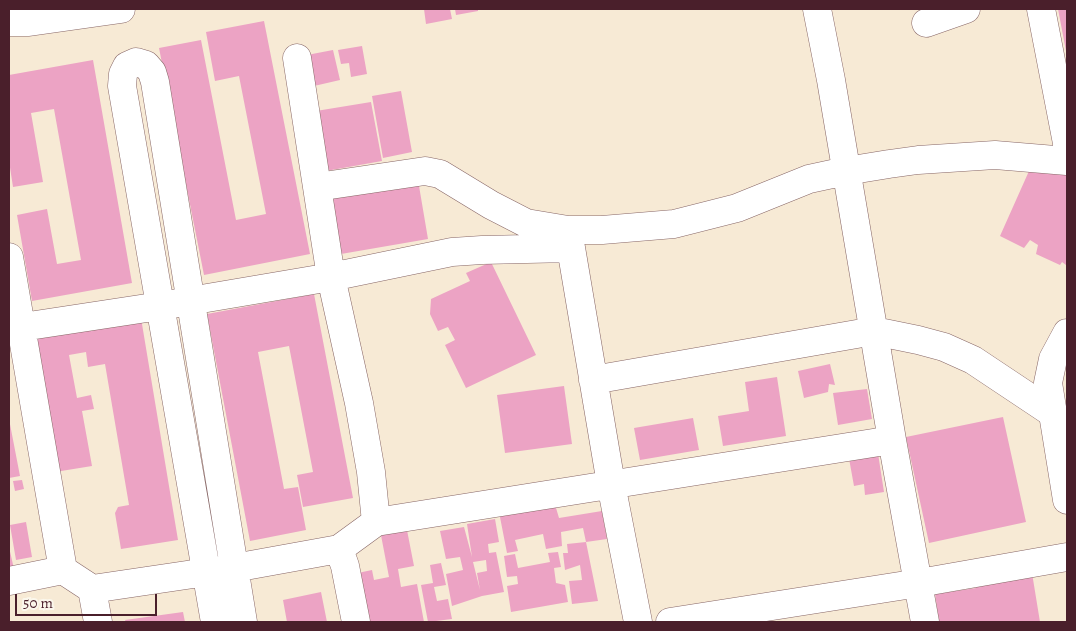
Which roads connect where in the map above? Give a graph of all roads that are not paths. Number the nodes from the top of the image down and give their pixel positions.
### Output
1 (817, 9) edge
2 (966, 9) edge
3 (1041, 9) edge
4 (114, 10) edge
5 (9, 22) edge
6 (926, 23) dead end
7 (297, 58) dead end
8 (1067, 143) edge
9 (1067, 161) edge
10 (846, 171) junction
11 (317, 187) junction
12 (570, 239) junction
13 (9, 257) edge
14 (331, 277) junction
15 (190, 300) junction
16 (160, 306) junction
17 (14, 328) edge
18 (874, 331) junction
19 (1067, 333) edge
20 (593, 380) junction
21 (1054, 414) junction
22 (892, 440) junction
23 (611, 484) junction
24 (1067, 500) edge
25 (376, 522) junction
26 (339, 549) junction
27 (1067, 557) edge
28 (234, 568) junction
29 (63, 570) junction
30 (206, 572) junction
31 (9, 581) edge
32 (919, 583) junction
33 (92, 588) junction
34 (98, 622) edge
35 (215, 622) edge
36 (243, 622) edge
37 (356, 622) edge
38 (638, 622) edge
39 (670, 622) edge
40 (926, 622) edge

1 - 10 street
2 - 6 street
3 - 8 street
4 - 5 street
7 - 11 street
9 - 10 street
10 - 12 street
10 - 18 street
11 - 12 street
11 - 14 street
12 - 14 street
12 - 20 street
13 - 17 street
14 - 15 street
14 - 25 street
15 - 16 street
15 - 16 street
15 - 28 street
16 - 17 street
16 - 30 street
17 - 29 street
18 - 20 street
18 - 21 street
18 - 22 street
19 - 21 street
20 - 23 street
21 - 24 street
22 - 23 street
22 - 32 street
23 - 25 street
23 - 38 street
25 - 26 street
26 - 28 street
26 - 37 street
27 - 32 street
28 - 30 street
28 - 36 street
29 - 31 street
29 - 33 street
30 - 33 street
30 - 35 street
32 - 39 street
32 - 40 street
33 - 34 street

